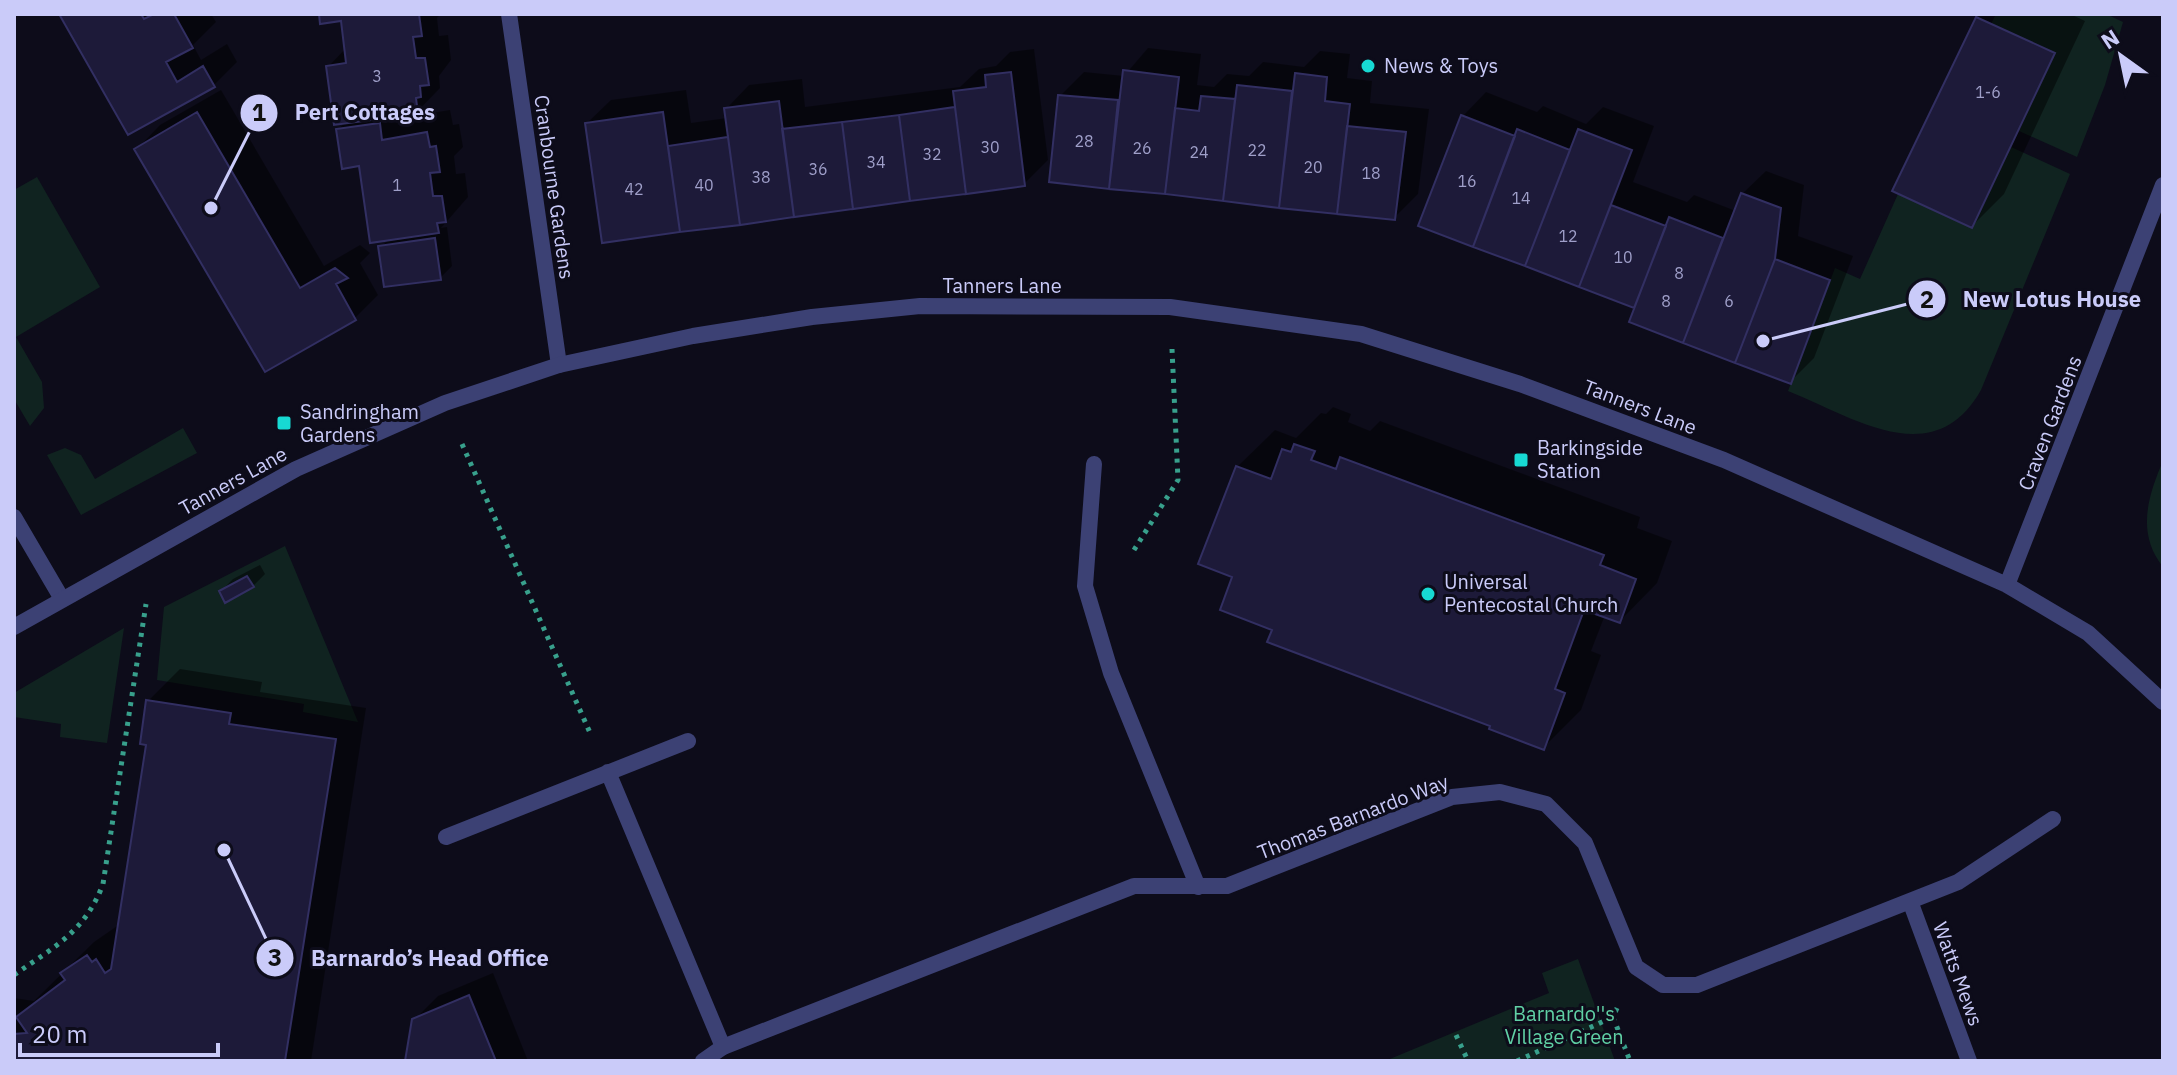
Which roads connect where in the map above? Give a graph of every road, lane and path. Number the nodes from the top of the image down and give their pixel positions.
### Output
1 (509, 14) edge
2 (2163, 185) edge
3 (1170, 307) junction
4 (559, 365) junction
5 (445, 403) junction
6 (1094, 464) dead end
7 (14, 517) edge
8 (155, 547) junction
9 (2007, 585) junction
10 (1085, 586) junction
11 (62, 599) junction
12 (14, 627) edge
13 (2163, 702) edge
14 (688, 741) dead end
15 (608, 772) junction
16 (2053, 819) dead end
17 (446, 837) dead end
18 (1198, 887) junction
19 (1910, 901) junction
20 (14, 975) edge
21 (1613, 1017) dead end
22 (1456, 1035) dead end
23 (723, 1047) junction
24 (703, 1061) edge
25 (1468, 1061) edge
26 (1517, 1061) edge
27 (1969, 1061) edge

1 - 4 street, Cranbourne Gardens
2 - 9 street, Craven Gardens
3 - 4 street, Tanners Lane
3 - 9 street, Tanners Lane
3 - 10 path
4 - 5 street, Tanners Lane
5 - 8 street, Tanners Lane
5 - 15 path
6 - 10 street
7 - 11 street
8 - 11 street, Tanners Lane
8 - 20 path
9 - 13 street, Tanners Lane
10 - 18 street
11 - 12 street, Tanners Lane
14 - 15 street
15 - 17 street
15 - 23 street
16 - 19 street, Thomas Barnardo Way
18 - 19 street, Thomas Barnardo Way
18 - 23 street, Thomas Barnardo Way
19 - 27 street, Watts Mews
21 - 26 path
22 - 25 path
23 - 24 street, Thomas Barnardo Way

